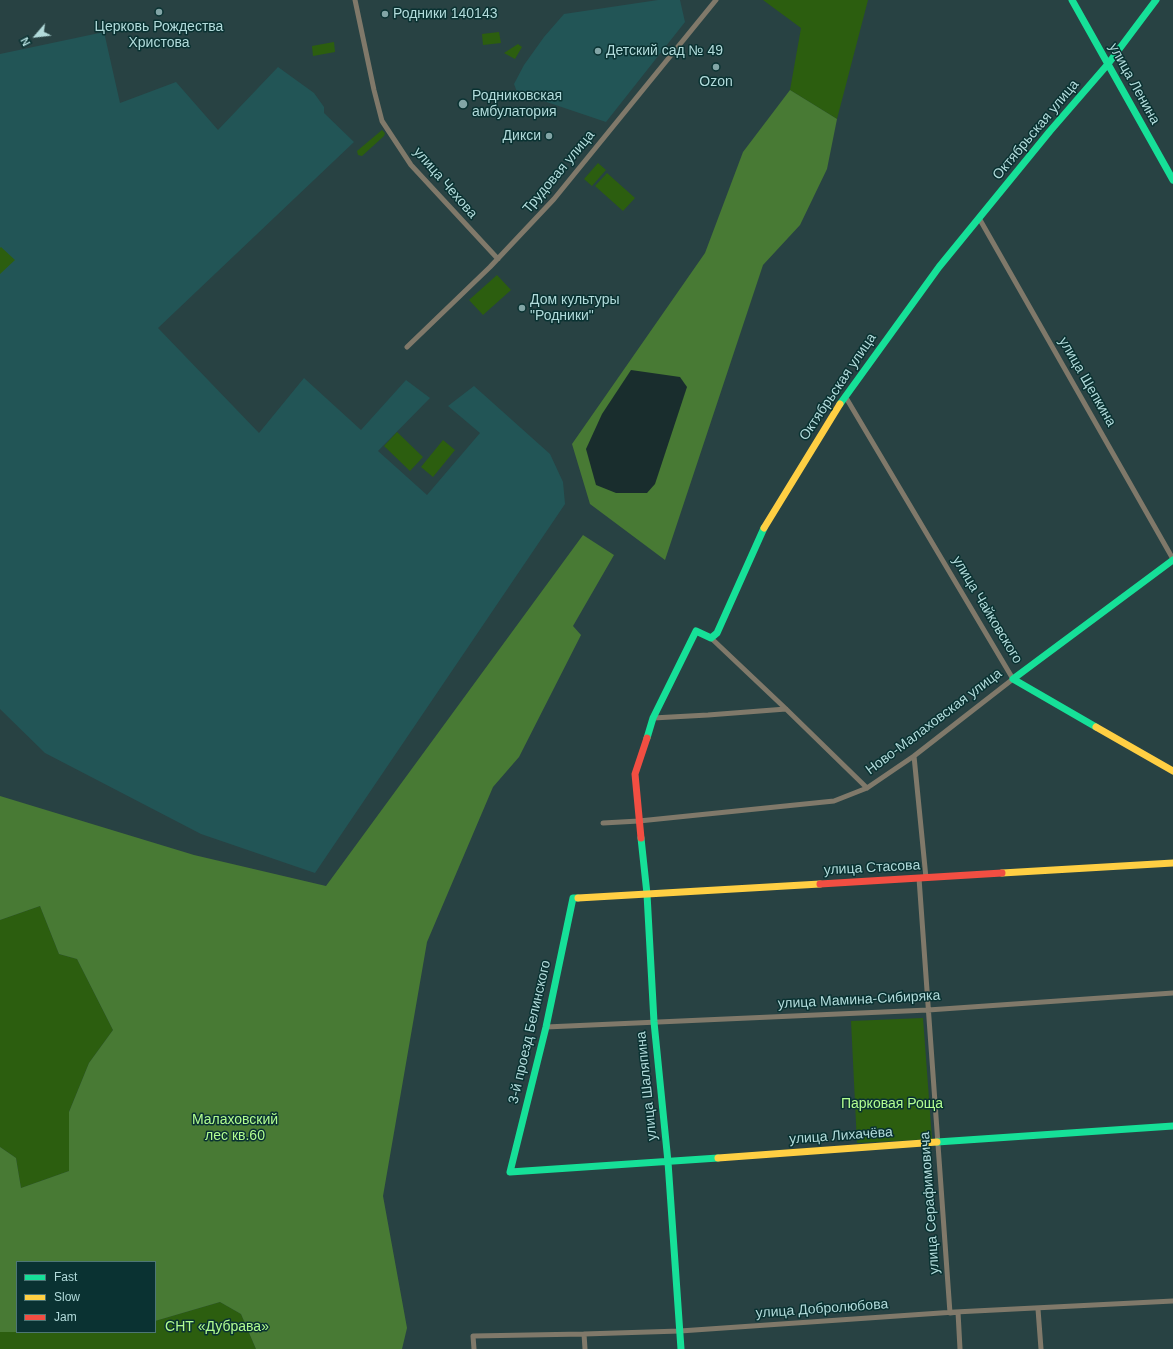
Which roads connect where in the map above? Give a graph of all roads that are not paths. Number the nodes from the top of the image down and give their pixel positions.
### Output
1 (355, 0) edge
2 (716, 0) edge
3 (1072, 0) edge
4 (1156, 0) edge
5 (1108, 64) junction
6 (1173, 180) edge
7 (979, 218) junction
8 (498, 259) junction
9 (407, 347) dead end
10 (845, 396) junction
11 (1173, 560) edge
12 (711, 638) junction
13 (1013, 679) junction
14 (786, 709) junction
15 (653, 718) junction
16 (914, 756) junction
17 (1173, 771) edge
18 (867, 788) junction
19 (638, 821) junction
20 (603, 823) dead end
21 (1173, 863) edge
22 (923, 878) junction
23 (647, 894) junction
24 (573, 898) joint
25 (1173, 993) edge
26 (928, 1010) junction
27 (654, 1022) junction
28 (546, 1027) junction
29 (1173, 1126) edge
30 (938, 1142) junction
31 (668, 1162) junction
32 (510, 1172) joint
33 (1173, 1301) edge
34 (1038, 1309) junction
35 (958, 1312) junction
36 (950, 1313) junction
37 (680, 1330) junction
38 (584, 1334) junction
39 (474, 1349) edge
40 (585, 1349) edge
41 (681, 1349) edge
42 (960, 1349) edge
43 (1041, 1349) edge

1 - 8 street, улица Чехова
2 - 8 street, Трудовая улица
3 - 5 street, улица Ленина
4 - 5 street, Октябрьская улица
5 - 6 street, улица Ленина
5 - 7 street, Октябрьская улица
7 - 10 street, Октябрьская улица
7 - 11 street, улица Щепкина
8 - 9 street, Трудовая улица
10 - 12 street, Октябрьская улица
10 - 13 street, улица Чайковского
11 - 13 street, Ново-Малаховская улица
12 - 14 street
12 - 15 street
13 - 16 street, Ново-Малаховская улица
13 - 17 street, улица Чайковского
14 - 15 street
14 - 18 street
15 - 19 street
16 - 18 street, Ново-Малаховская улица
16 - 22 street, улица Серафимовича
18 - 19 street, Ново-Малаховская улица
19 - 20 street, Ново-Малаховская улица
19 - 23 street, улица Шаляпина
21 - 22 street, улица Стасова
22 - 23 street, улица Стасова
22 - 26 street, улица Серафимовича
23 - 24 street, улица Стасова
23 - 27 street, улица Шаляпина
24 - 28 street, 3-й проезд Белинского
25 - 26 street, улица Мамина-Сибиряка
26 - 27 street, улица Мамина-Сибиряка
26 - 30 street, улица Серафимовича
27 - 28 street, улица Мамина-Сибиряка
27 - 31 street, улица Шаляпина
28 - 32 street, 3-й проезд Белинского
29 - 30 street, улица Лихачёва
30 - 31 street, улица Лихачёва
30 - 36 street, улица Серафимовича
31 - 32 street, улица Лихачёва
31 - 37 street, улица Шаляпина
33 - 34 street, улица Добролюбова
34 - 35 street, улица Добролюбова
34 - 43 street
35 - 36 street, улица Добролюбова
35 - 42 street
36 - 37 street, улица Добролюбова
37 - 38 street, улица Добролюбова
37 - 41 street, улица Шаляпина
38 - 39 street, улица Добролюбова
38 - 40 street

